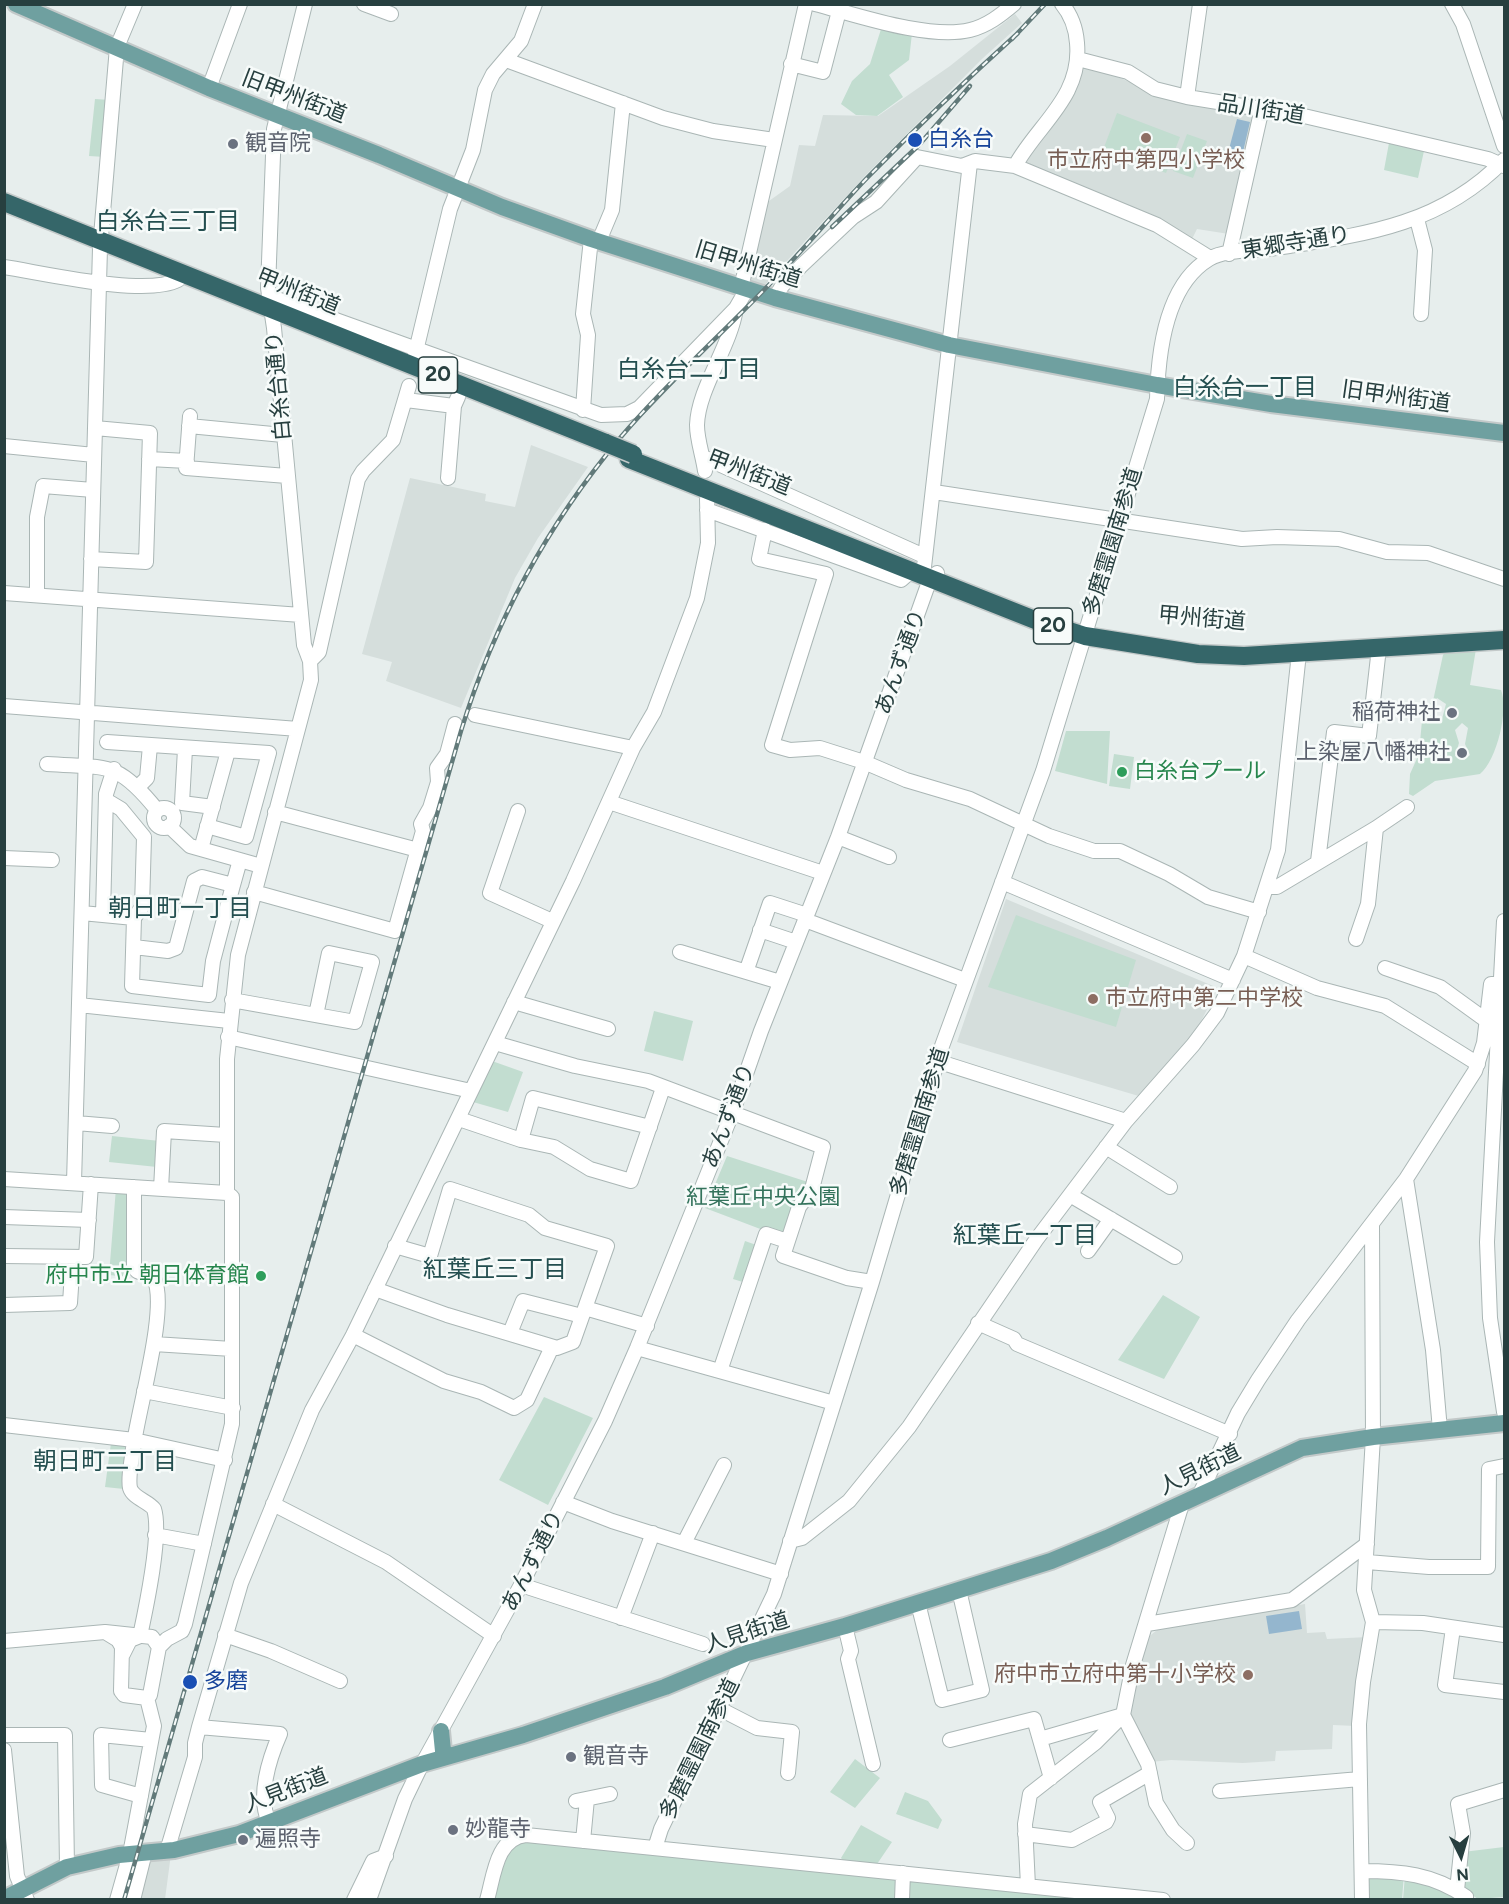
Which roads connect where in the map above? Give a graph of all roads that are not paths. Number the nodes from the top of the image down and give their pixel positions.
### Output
1 (16, 4) edge
2 (135, 4) edge
3 (240, 4) edge
4 (305, 4) edge
5 (364, 4) edge
6 (535, 4) edge
7 (806, 4) edge
8 (815, 4) edge
9 (1014, 4) edge
10 (1062, 4) edge
11 (1200, 4) edge
12 (1452, 4) edge
13 (839, 11) junction
14 (391, 14) dead end
15 (117, 47) junction
16 (1078, 59) junction
17 (506, 60) junction
18 (791, 64) junction
19 (209, 88) junction
20 (1187, 97) junction
21 (623, 103) junction
22 (1262, 108) junction
23 (276, 114) junction
24 (774, 140) junction
25 (1504, 146) edge
26 (1503, 163) edge
27 (970, 164) junction
28 (1015, 166) junction
29 (459, 187) junction
30 (4, 202) edge
31 (4, 211) edge
32 (1417, 219) junction
33 (595, 240) junction
34 (100, 244) junction
35 (1229, 254) junction
36 (1210, 258) junction
37 (4, 267) edge
38 (99, 282) junction
39 (172, 283) junction
40 (744, 288) junction
41 (775, 298) junction
42 (271, 307) junction
43 (736, 308) junction
44 (1421, 314) dead end
45 (949, 345) junction
46 (415, 352) junction
47 (1157, 385) junction
48 (583, 410) junction
49 (95, 428) junction
50 (1504, 433) edge
51 (283, 435) junction
52 (4, 446) edge
53 (94, 455) junction
54 (149, 459) junction
55 (187, 461) junction
56 (287, 477) junction
57 (448, 478) dead end
58 (93, 490) junction
59 (934, 492) junction
60 (1120, 520) junction
61 (765, 530) junction
62 (91, 559) junction
63 (925, 569) junction
64 (1504, 579) edge
65 (4, 593) edge
66 (37, 595) junction
67 (90, 598) junction
68 (301, 615) junction
69 (1504, 631) edge
70 (1085, 632) junction
71 (1504, 640) edge
72 (1379, 648) junction
73 (1299, 653) junction
74 (310, 661) junction
75 (4, 706) edge
76 (87, 713) junction
77 (475, 715) dead end
78 (455, 724) dead end
79 (298, 729) junction
80 (107, 742) dead end
81 (150, 746) junction
82 (633, 748) junction
83 (185, 749) junction
84 (228, 751) junction
85 (864, 762) junction
86 (47, 764) dead end
87 (86, 766) junction
88 (114, 769) junction
89 (138, 787) junction
90 (106, 800) junction
91 (609, 802) junction
92 (213, 807) junction
93 (1407, 807) dead end
94 (518, 811) dead end
95 (275, 812) junction
96 (1023, 824) junction
97 (207, 826) junction
98 (1376, 828) junction
99 (838, 837) junction
100 (201, 849) junction
101 (418, 850) junction
102 (889, 856) dead end
103 (4, 858) edge
104 (52, 860) dead end
105 (240, 860) junction
106 (1318, 861) junction
107 (261, 866) junction
108 (824, 873) junction
109 (1002, 882) junction
110 (233, 885) junction
111 (1267, 887) junction
112 (254, 892) junction
113 (1259, 912) junction
114 (82, 913) junction
115 (103, 915) junction
116 (134, 918) junction
117 (806, 918) junction
118 (552, 921) junction
119 (1504, 921) edge
120 (760, 930) junction
121 (1356, 939) dead end
122 (796, 942) junction
123 (134, 947) junction
124 (680, 952) dead end
125 (1244, 956) junction
126 (1385, 968) dead end
127 (746, 972) junction
128 (1502, 976) edge
129 (965, 980) junction
130 (1233, 980) junction
131 (780, 982) junction
132 (232, 1000) junction
133 (514, 1002) junction
134 (79, 1005) junction
135 (1502, 1010) edge
136 (316, 1015) junction
137 (229, 1021) junction
138 (1487, 1021) junction
139 (608, 1029) dead end
140 (228, 1037) junction
141 (495, 1043) junction
142 (937, 1061) junction
143 (1478, 1064) junction
144 (663, 1088) junction
145 (471, 1091) junction
146 (733, 1111) junction
147 (459, 1119) junction
148 (1126, 1121) junction
149 (76, 1123) junction
150 (111, 1126) dead end
151 (650, 1127) junction
152 (226, 1135) junction
153 (521, 1140) junction
154 (1106, 1147) junction
155 (4, 1179) edge
156 (1406, 1179) junction
157 (74, 1183) junction
158 (91, 1184) junction
159 (134, 1187) junction
160 (1170, 1187) dead end
161 (161, 1189) junction
162 (227, 1193) junction
163 (1070, 1195) junction
164 (419, 1199) junction
165 (445, 1206) junction
166 (4, 1217) edge
167 (1111, 1219) junction
168 (89, 1220) junction
169 (1372, 1224) junction
170 (787, 1241) junction
171 (395, 1246) junction
172 (1088, 1251) dead end
173 (4, 1256) edge
174 (73, 1257) junction
175 (1175, 1257) dead end
176 (872, 1282) junction
177 (375, 1289) junction
178 (4, 1305) edge
179 (584, 1312) junction
180 (978, 1323) junction
181 (646, 1326) junction
182 (510, 1333) junction
183 (353, 1335) junction
184 (154, 1344) junction
185 (552, 1347) junction
186 (637, 1348) junction
187 (232, 1349) junction
188 (720, 1371) junction
189 (144, 1391) junction
190 (834, 1403) junction
191 (232, 1408) junction
192 (1504, 1412) edge
193 (1504, 1423) edge
194 (4, 1425) edge
195 (1440, 1431) junction
196 (1230, 1434) junction
197 (1372, 1437) junction
198 (134, 1440) junction
199 (225, 1460) junction
200 (724, 1466) dead end
201 (1504, 1466) edge
202 (1199, 1496) junction
203 (563, 1502) junction
204 (273, 1504) junction
205 (1182, 1504) junction
206 (653, 1533) junction
207 (155, 1535) junction
208 (790, 1541) junction
209 (684, 1543) junction
210 (204, 1544) junction
211 (1367, 1544) junction
212 (1367, 1562) junction
213 (781, 1574) junction
214 (521, 1585) junction
215 (959, 1590) junction
216 (918, 1603) junction
217 (621, 1618) junction
218 (1373, 1622) junction
219 (1147, 1624) junction
220 (845, 1626) junction
221 (1453, 1628) junction
222 (105, 1632) junction
223 (225, 1635) junction
224 (1504, 1635) edge
225 (494, 1636) junction
226 (150, 1640) junction
227 (4, 1641) edge
228 (703, 1644) dead end
229 (747, 1653) junction
230 (123, 1654) junction
231 (340, 1681) dead end
232 (1504, 1692) edge
233 (147, 1698) junction
234 (720, 1709) junction
235 (1123, 1715) junction
236 (199, 1727) junction
237 (441, 1731) junction
238 (4, 1735) edge
239 (1040, 1739) junction
240 (151, 1740) junction
241 (950, 1740) dead end
242 (4, 1750) edge
243 (450, 1756) junction
244 (422, 1764) junction
245 (873, 1764) dead end
246 (788, 1773) dead end
247 (1150, 1773) junction
248 (1051, 1778) junction
249 (1360, 1779) junction
250 (1504, 1790) edge
251 (1220, 1791) dead end
252 (610, 1794) dead end
253 (141, 1796) junction
254 (268, 1822) junction
255 (1025, 1834) junction
256 (583, 1841) junction
257 (1187, 1843) dead end
258 (656, 1848) junction
259 (167, 1851) junction
260 (137, 1853) junction
261 (386, 1856) junction
262 (67, 1867) junction
263 (1362, 1871) junction
264 (903, 1873) junction
265 (1028, 1886) junction
266 (25, 1895) edge
267 (1461, 1895) edge
268 (4, 1899) edge
269 (117, 1899) edge
270 (132, 1899) edge
271 (354, 1899) edge
272 (369, 1899) edge
273 (487, 1899) edge
274 (902, 1899) edge
275 (1163, 1899) edge
276 (1362, 1899) edge

1 - 15 main road, 旧甲州街道
2 - 15 street
3 - 19 street
4 - 23 street, 白糸台通り
5 - 14 street
6 - 17 street
7 - 18 street
8 - 13 street
9 - 13 street
10 - 16 street
11 - 20 street
12 - 25 street
13 - 18 street
15 - 19 main road, 旧甲州街道
15 - 34 street
16 - 20 street, 品川街道
16 - 28 street
17 - 21 street
17 - 29 street
18 - 24 street
19 - 23 main road, 旧甲州街道
20 - 22 street, 品川街道
21 - 24 street
21 - 33 street
22 - 26 street, 品川街道
22 - 35 street
23 - 29 main road, 旧甲州街道
23 - 42 street, 白糸台通り
24 - 40 street
26 - 32 street, 東郷寺通り
27 - 28 street
27 - 41 street
27 - 45 street, あんず通り
28 - 36 street
29 - 33 main road, 旧甲州街道
29 - 46 street
30 - 34 highway, 甲州街道 / 20
31 - 34 highway, 甲州街道 / 20
32 - 35 street, 東郷寺通り
32 - 44 street
33 - 40 main road, 旧甲州街道
33 - 48 street
34 - 38 street
34 - 39 highway, 甲州街道 / 20
34 - 42 highway, 甲州街道 / 20
35 - 36 street, 東郷寺通り
36 - 47 street, 東郷寺通り
37 - 38 street
38 - 39 street
38 - 49 street
39 - 42 highway, 甲州街道 / 20
40 - 41 main road, 旧甲州街道
40 - 43 street
41 - 45 main road, 旧甲州街道
42 - 46 street
42 - 51 street, 白糸台通り
42 - 63 highway, 甲州街道 / 20
43 - 48 street
43 - 63 street
45 - 47 main road, 旧甲州街道
45 - 59 street, あんず通り
46 - 48 street
47 - 50 main road, 旧甲州街道
47 - 60 street, 多磨霊園南参道
49 - 53 street
49 - 54 street
51 - 55 street
51 - 56 street, 白糸台通り
52 - 53 street
53 - 58 street
54 - 55 street
54 - 62 street
55 - 56 street
56 - 68 street, 白糸台通り
57 - 74 street
58 - 62 street
58 - 66 street
59 - 60 street
59 - 63 street, あんず通り
60 - 64 street
60 - 70 street, 多磨霊園南参道
61 - 63 street
61 - 82 street
61 - 85 street
62 - 67 street
63 - 70 highway, 甲州街道 / 20
63 - 85 street, あんず通り
65 - 66 street
66 - 67 street
67 - 68 street
67 - 76 street
68 - 74 street, 白糸台通り
69 - 70 highway, 甲州街道 / 20
70 - 73 highway, 甲州街道 / 20
70 - 96 street, 多磨霊園南参道
71 - 72 highway, 甲州街道 / 20
72 - 73 highway, 甲州街道 / 20
72 - 106 street
73 - 111 street
74 - 79 street
75 - 76 street
76 - 79 street
76 - 87 street
77 - 82 street
78 - 101 street
79 - 95 street
80 - 81 street
81 - 83 street
81 - 89 street
82 - 91 street
83 - 84 street
83 - 92 street
84 - 92 street
84 - 97 street
85 - 96 street
85 - 99 street, あんず通り
86 - 87 street
87 - 88 street
87 - 114 street
88 - 89 street
88 - 90 street
89 - 100 street
90 - 115 street
90 - 116 street
91 - 108 street
91 - 118 street
92 - 97 street
93 - 98 street
94 - 118 street
95 - 101 street
95 - 107 street
96 - 109 street, 多磨霊園南参道
96 - 113 street
97 - 100 street
98 - 106 street
98 - 121 street
99 - 102 street
99 - 108 street, あんず通り
100 - 105 street
101 - 112 street
103 - 104 street
105 - 107 street
105 - 110 street
106 - 111 street
107 - 112 street
108 - 117 street, あんず通り
109 - 129 street, 多磨霊園南参道
109 - 130 street
110 - 123 street
110 - 123 street
111 - 113 street
112 - 132 street
113 - 125 street
114 - 115 street
114 - 134 street
115 - 116 street
116 - 123 street
117 - 120 street
117 - 122 street, あんず通り
117 - 129 street
118 - 133 street
119 - 128 street
120 - 122 street
120 - 127 street
122 - 131 street, あんず通り
124 - 127 street
125 - 130 street
125 - 143 street
126 - 138 street
127 - 131 street
128 - 135 street
128 - 138 street
129 - 142 street, 多磨霊園南参道
130 - 148 street
131 - 146 street, あんず通り
132 - 136 street
132 - 137 street
133 - 139 street
133 - 141 street
134 - 137 street
134 - 149 street
135 - 192 street
136 - 136 street
137 - 140 street
138 - 143 street
140 - 145 street
140 - 152 street
141 - 144 street
141 - 145 street
142 - 148 street
142 - 176 street, 多磨霊園南参道
143 - 156 street
144 - 146 street
144 - 151 street
145 - 147 street
146 - 170 street
146 - 181 street, あんず通り
147 - 153 street
147 - 164 street
148 - 154 street
149 - 150 street
149 - 157 street
151 - 153 street
151 - 153 street
152 - 161 street
152 - 162 street
154 - 160 street
154 - 163 street
155 - 157 street
156 - 169 street
156 - 195 street
157 - 158 street
158 - 159 street
158 - 168 street
159 - 161 street
159 - 184 street
161 - 162 street
162 - 187 street
163 - 167 street
163 - 180 street
164 - 165 street
164 - 171 street
165 - 171 street
165 - 179 street
166 - 168 street
167 - 172 street
167 - 175 street
168 - 174 street
169 - 196 street
169 - 197 street
170 - 176 street
170 - 188 street
171 - 177 street
173 - 174 street
174 - 178 street
176 - 190 street, 多磨霊園南参道
177 - 182 street
177 - 183 street
179 - 181 street
179 - 182 street
179 - 185 street
180 - 196 street
180 - 208 street
181 - 186 street, あんず通り
182 - 185 street
183 - 185 street
183 - 204 street
184 - 187 street
184 - 189 street
186 - 188 street
186 - 203 street, あんず通り
187 - 191 street
188 - 190 street
189 - 191 street
189 - 198 street
190 - 208 street, 多磨霊園南参道
191 - 199 street
193 - 195 main road, 人見街道
194 - 198 street
195 - 197 main road, 人見街道
196 - 202 street
197 - 202 main road, 人見街道
197 - 211 street
198 - 199 street
198 - 207 street
199 - 210 street
200 - 209 street
201 - 212 street
202 - 205 main road, 人見街道
203 - 206 street
203 - 214 street, あんず通り
204 - 223 street
204 - 225 street
205 - 215 main road, 人見街道
205 - 219 street
206 - 209 street
206 - 217 street
207 - 210 street
207 - 226 street
208 - 213 street, 多磨霊園南参道
209 - 213 street
210 - 226 street
211 - 212 street
211 - 219 street
212 - 218 street
213 - 229 street, 多磨霊園南参道
214 - 217 street
214 - 225 street, あんず通り
215 - 216 main road, 人見街道
215 - 216 street
216 - 220 main road, 人見街道
217 - 228 street
218 - 221 street
218 - 249 street
219 - 235 street
220 - 229 main road, 人見街道
220 - 245 street
221 - 224 street
221 - 232 street
222 - 226 street
222 - 227 street
222 - 230 street
223 - 231 street
223 - 236 street
225 - 237 street, あんず通り
226 - 230 street
226 - 233 street
229 - 234 street, 多磨霊園南参道
229 - 243 main road, 人見街道
230 - 233 street
233 - 240 street
234 - 246 street
234 - 258 street, 多磨霊園南参道
235 - 239 street
235 - 247 street
235 - 248 street
236 - 254 street
236 - 259 street
237 - 243 main road
237 - 244 street, あんず通り
238 - 262 street
239 - 241 street
239 - 248 street
240 - 253 street
240 - 253 street
242 - 266 street
243 - 244 main road, 人見街道
244 - 254 main road, 人見街道
244 - 261 street, あんず通り
247 - 255 street
247 - 257 street
248 - 255 street
249 - 251 street
249 - 263 street
250 - 267 street
252 - 256 street
253 - 260 street
254 - 259 main road, 人見街道
255 - 265 street
256 - 258 street
256 - 273 street
258 - 264 street
259 - 260 main road, 人見街道
260 - 262 main road, 人見街道
260 - 269 street
260 - 270 street
261 - 271 street
261 - 272 street, あんず通り
262 - 266 main road, 人見街道
263 - 267 street
263 - 276 street
264 - 265 street
264 - 274 street
265 - 275 street
266 - 268 main road, 人見街道

